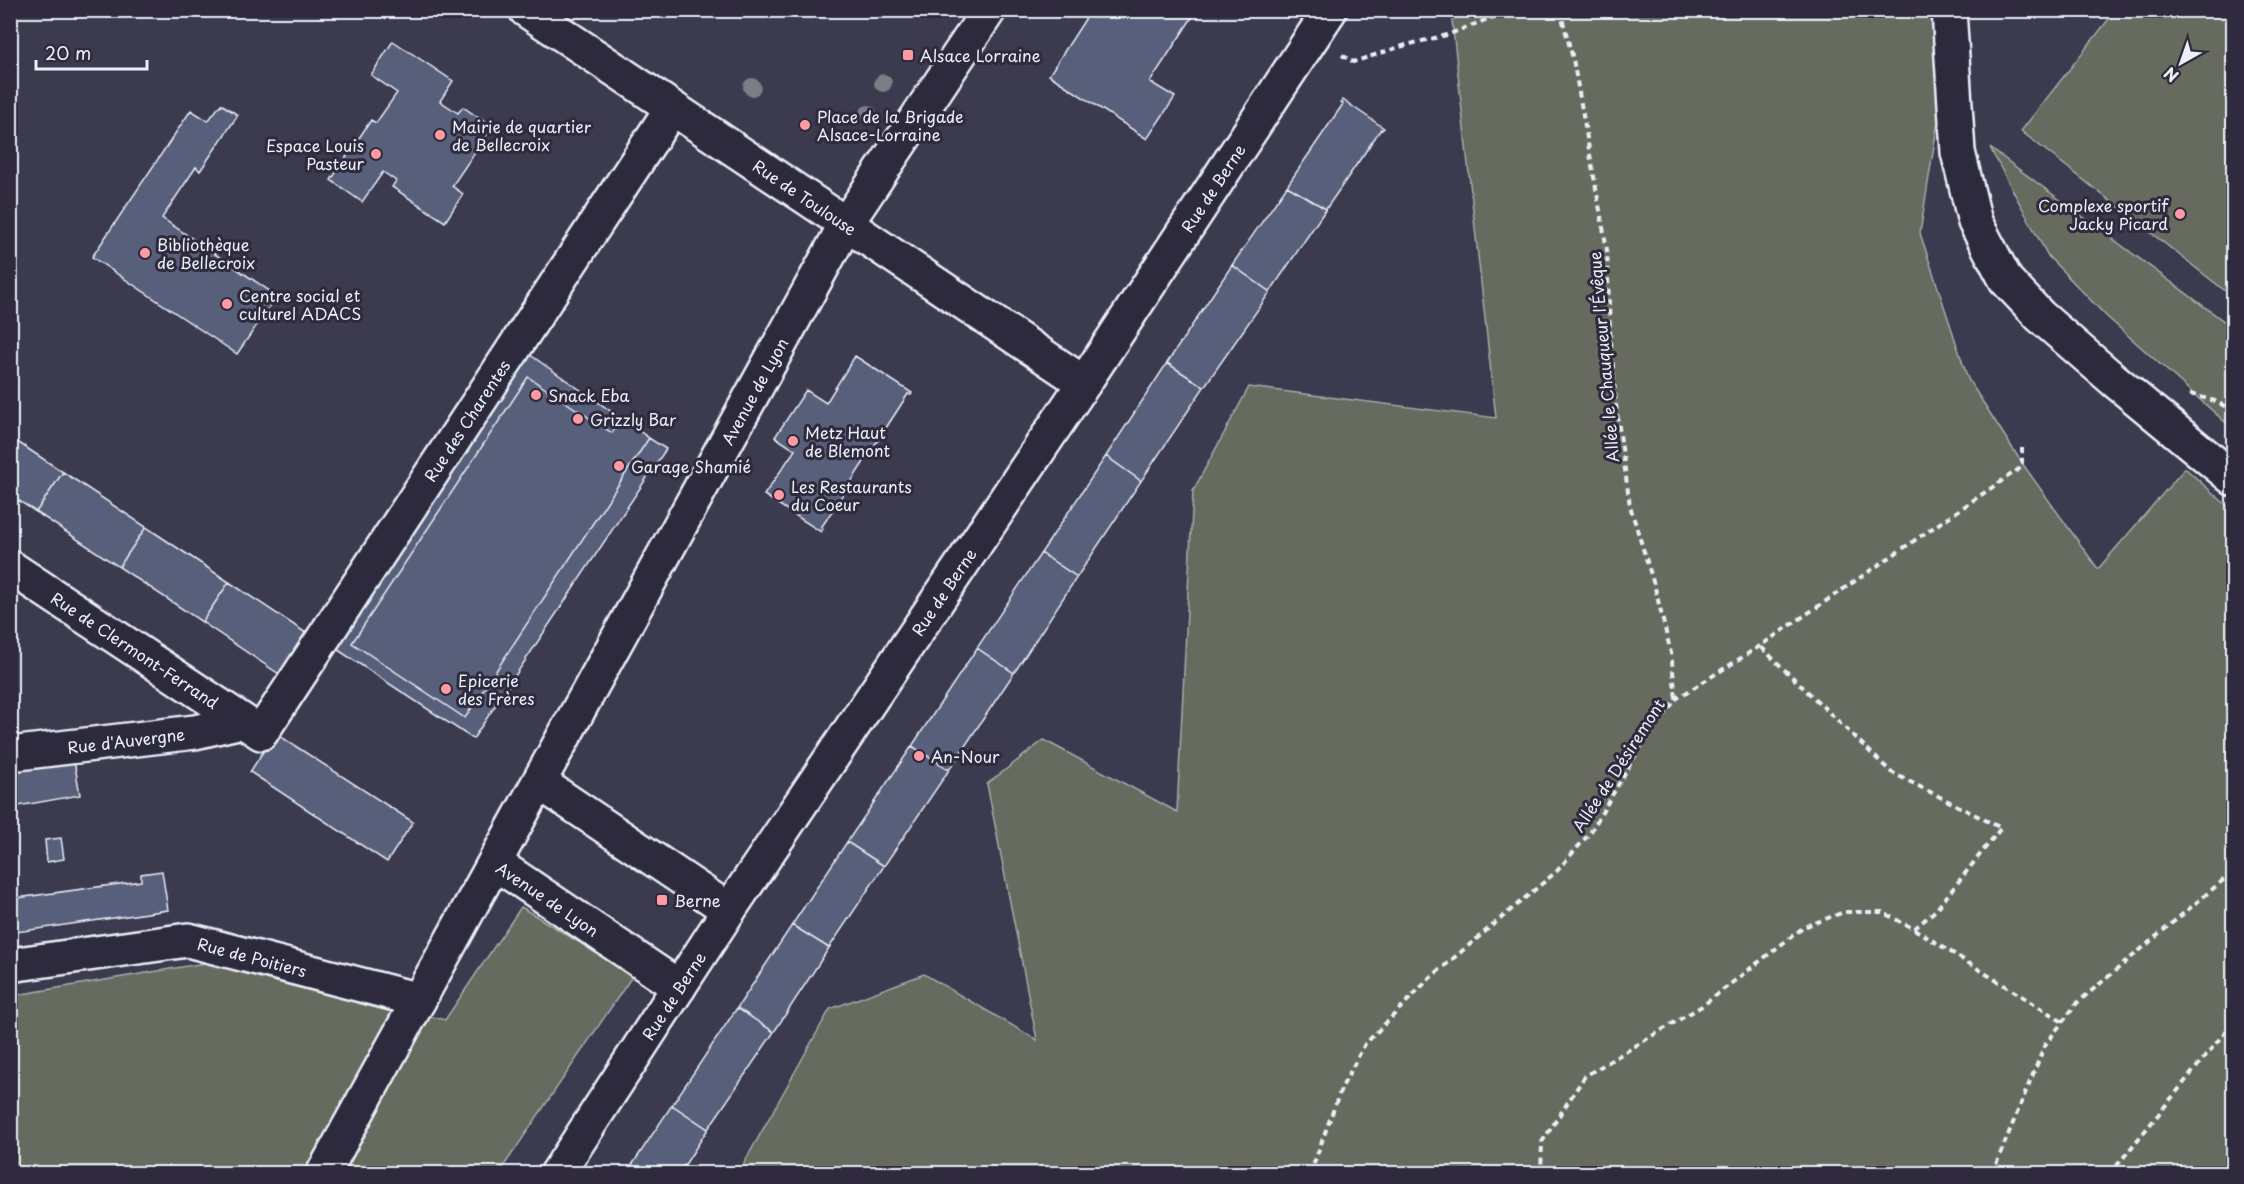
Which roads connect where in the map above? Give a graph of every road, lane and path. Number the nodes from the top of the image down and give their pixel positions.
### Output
1 (526, 10) edge
2 (989, 10) edge
3 (1330, 10) edge
4 (1511, 10) edge
5 (1560, 10) edge
6 (1950, 10) edge
7 (1313, 38) junction
8 (672, 108) junction
9 (846, 224) junction
10 (1084, 383) junction
11 (2022, 448) dead end
12 (2234, 479) edge
13 (10, 567) edge
14 (1760, 646) junction
15 (1676, 699) junction
16 (251, 727) junction
17 (10, 754) edge
18 (539, 782) junction
19 (495, 863) junction
20 (2234, 871) edge
21 (729, 910) junction
22 (1914, 929) junction
23 (10, 965) edge
24 (679, 987) junction
25 (419, 1000) junction
26 (2234, 1021) edge
27 (2064, 1022) junction
28 (323, 1173) edge
29 (557, 1173) edge
30 (1310, 1173) edge
31 (1541, 1173) edge
32 (1992, 1173) edge
33 (2110, 1173) edge

1 - 8 street, Rue de Toulouse
2 - 9 street, Avenue de Lyon
3 - 7 street, Rue de Berne
4 - 7 path
5 - 15 path, Allée le Chauqueur l'Évêque
6 - 12 street
7 - 10 street, Rue de Berne
8 - 9 street, Rue de Toulouse
8 - 16 street, Rue des Charentes
9 - 10 street, Rue de Toulouse
9 - 18 street, Avenue de Lyon
10 - 21 street, Rue de Berne
11 - 14 path, Allée de Désiremont
13 - 16 street, Rue de Clermont-Ferrand
14 - 15 path, Allée de Désiremont
14 - 22 path
15 - 30 path, Allée de Désiremont
16 - 17 street, Rue d'Auvergne
18 - 19 street, Avenue de Lyon
18 - 21 street
19 - 24 street, Avenue de Lyon
19 - 25 street
20 - 27 path
21 - 24 street, Rue de Berne
22 - 27 path
22 - 31 path
23 - 25 street, Rue de Poitiers
24 - 29 street, Rue de Berne
25 - 28 street
26 - 33 path
27 - 32 path

